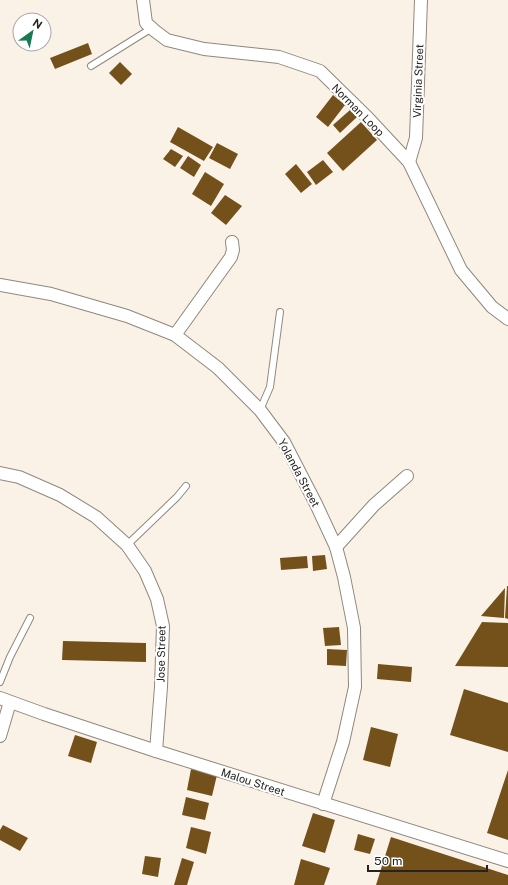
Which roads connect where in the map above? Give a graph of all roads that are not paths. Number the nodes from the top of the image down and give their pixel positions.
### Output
1 (142, 0) edge
2 (421, 0) edge
3 (152, 28) junction
4 (91, 66) dead end
5 (409, 162) junction
6 (232, 242) dead end
7 (0, 285) edge
8 (280, 312) dead end
9 (508, 319) edge
10 (176, 335) junction
11 (260, 410) junction
12 (0, 473) edge
13 (407, 476) dead end
14 (186, 486) dead end
15 (127, 545) junction
16 (336, 547) junction
17 (30, 618) dead end
18 (0, 682) edge
19 (5, 700) edge
20 (0, 736) edge
21 (156, 751) junction
22 (323, 804) junction
23 (508, 861) edge

1 - 3 street, Norman Loop
2 - 5 street, Virginia Street
3 - 4 lane
3 - 5 street, Norman Loop
5 - 9 street, Norman Loop
6 - 10 street
7 - 10 street, Yolanda Street
8 - 11 lane
10 - 11 street, Yolanda Street
11 - 16 street, Yolanda Street
12 - 15 street, Jose Street
13 - 16 street
14 - 15 lane
15 - 21 street, Jose Street
16 - 22 street, Yolanda Street
17 - 18 lane
19 - 20 street
19 - 21 street, Malou Street
21 - 22 street, Malou Street
22 - 23 street, Malou Street

